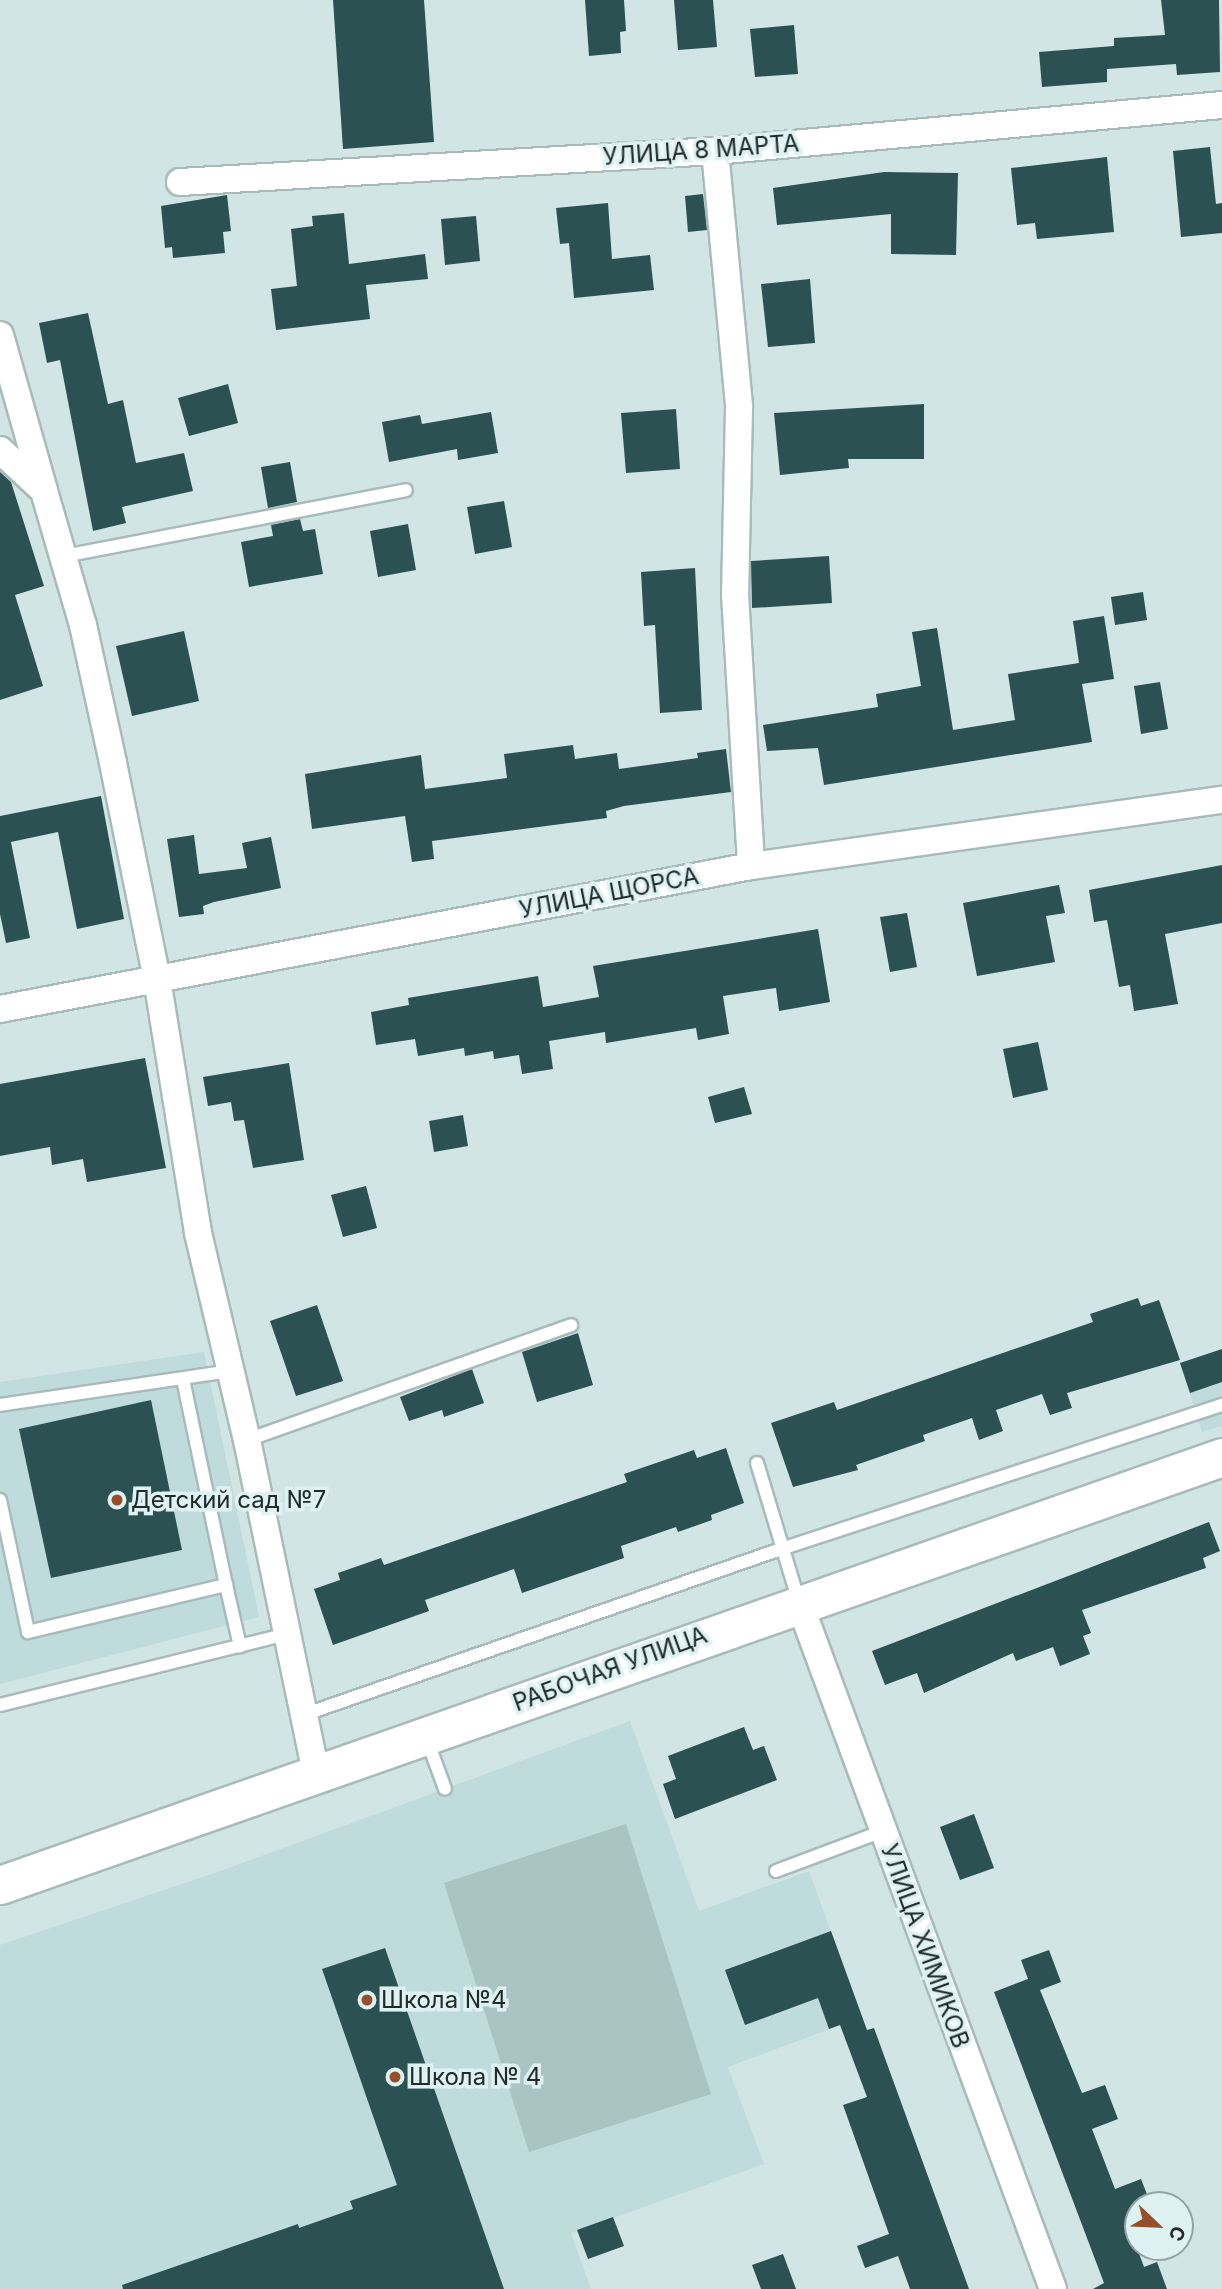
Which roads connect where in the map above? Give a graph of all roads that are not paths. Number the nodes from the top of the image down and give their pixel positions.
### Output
1 (1222, 105) edge
2 (715, 151) junction
3 (180, 182) dead end
4 (0, 335) edge
5 (0, 450) edge
6 (406, 490) dead end
7 (44, 491) junction
8 (64, 556) junction
9 (1222, 800) edge
10 (751, 866) junction
11 (157, 979) junction
12 (0, 1009) edge
13 (571, 1325) dead end
14 (231, 1371) junction
15 (183, 1380) junction
16 (0, 1405) edge
17 (1222, 1405) edge
18 (247, 1440) junction
19 (1222, 1458) edge
20 (757, 1463) dead end
21 (0, 1500) edge
22 (781, 1549) junction
23 (226, 1585) junction
24 (799, 1602) junction
25 (287, 1634) junction
26 (240, 1646) junction
27 (0, 1705) edge
28 (303, 1715) junction
29 (425, 1735) junction
30 (316, 1773) junction
31 (445, 1789) dead end
32 (883, 1831) junction
33 (776, 1871) dead end
34 (0, 1885) edge
35 (1052, 2289) edge

1 - 2 street, УЛИЦА 8 МАРТА
2 - 3 street, УЛИЦА 8 МАРТА
2 - 10 street
4 - 7 street
5 - 7 street
6 - 8 lane
7 - 8 street
8 - 11 street
9 - 10 street, УЛИЦА ЩОРСА
10 - 11 street, УЛИЦА ЩОРСА
11 - 12 street, УЛИЦА ЩОРСА
11 - 14 street
13 - 18 lane
14 - 15 lane
14 - 18 street
15 - 16 lane
15 - 23 lane
17 - 22 lane
18 - 25 street
19 - 24 main road, РАБОЧАЯ УЛИЦА
20 - 22 lane
21 - 23 lane
22 - 24 lane
22 - 28 lane
23 - 26 lane
24 - 29 main road, РАБОЧАЯ УЛИЦА
24 - 32 street, УЛИЦА ХИМИКОВ
25 - 26 lane
25 - 28 street
26 - 27 lane
28 - 30 street
29 - 30 main road, РАБОЧАЯ УЛИЦА
29 - 31 lane
30 - 34 main road, РАБОЧАЯ УЛИЦА
32 - 33 lane
32 - 35 street, УЛИЦА ХИМИКОВ

